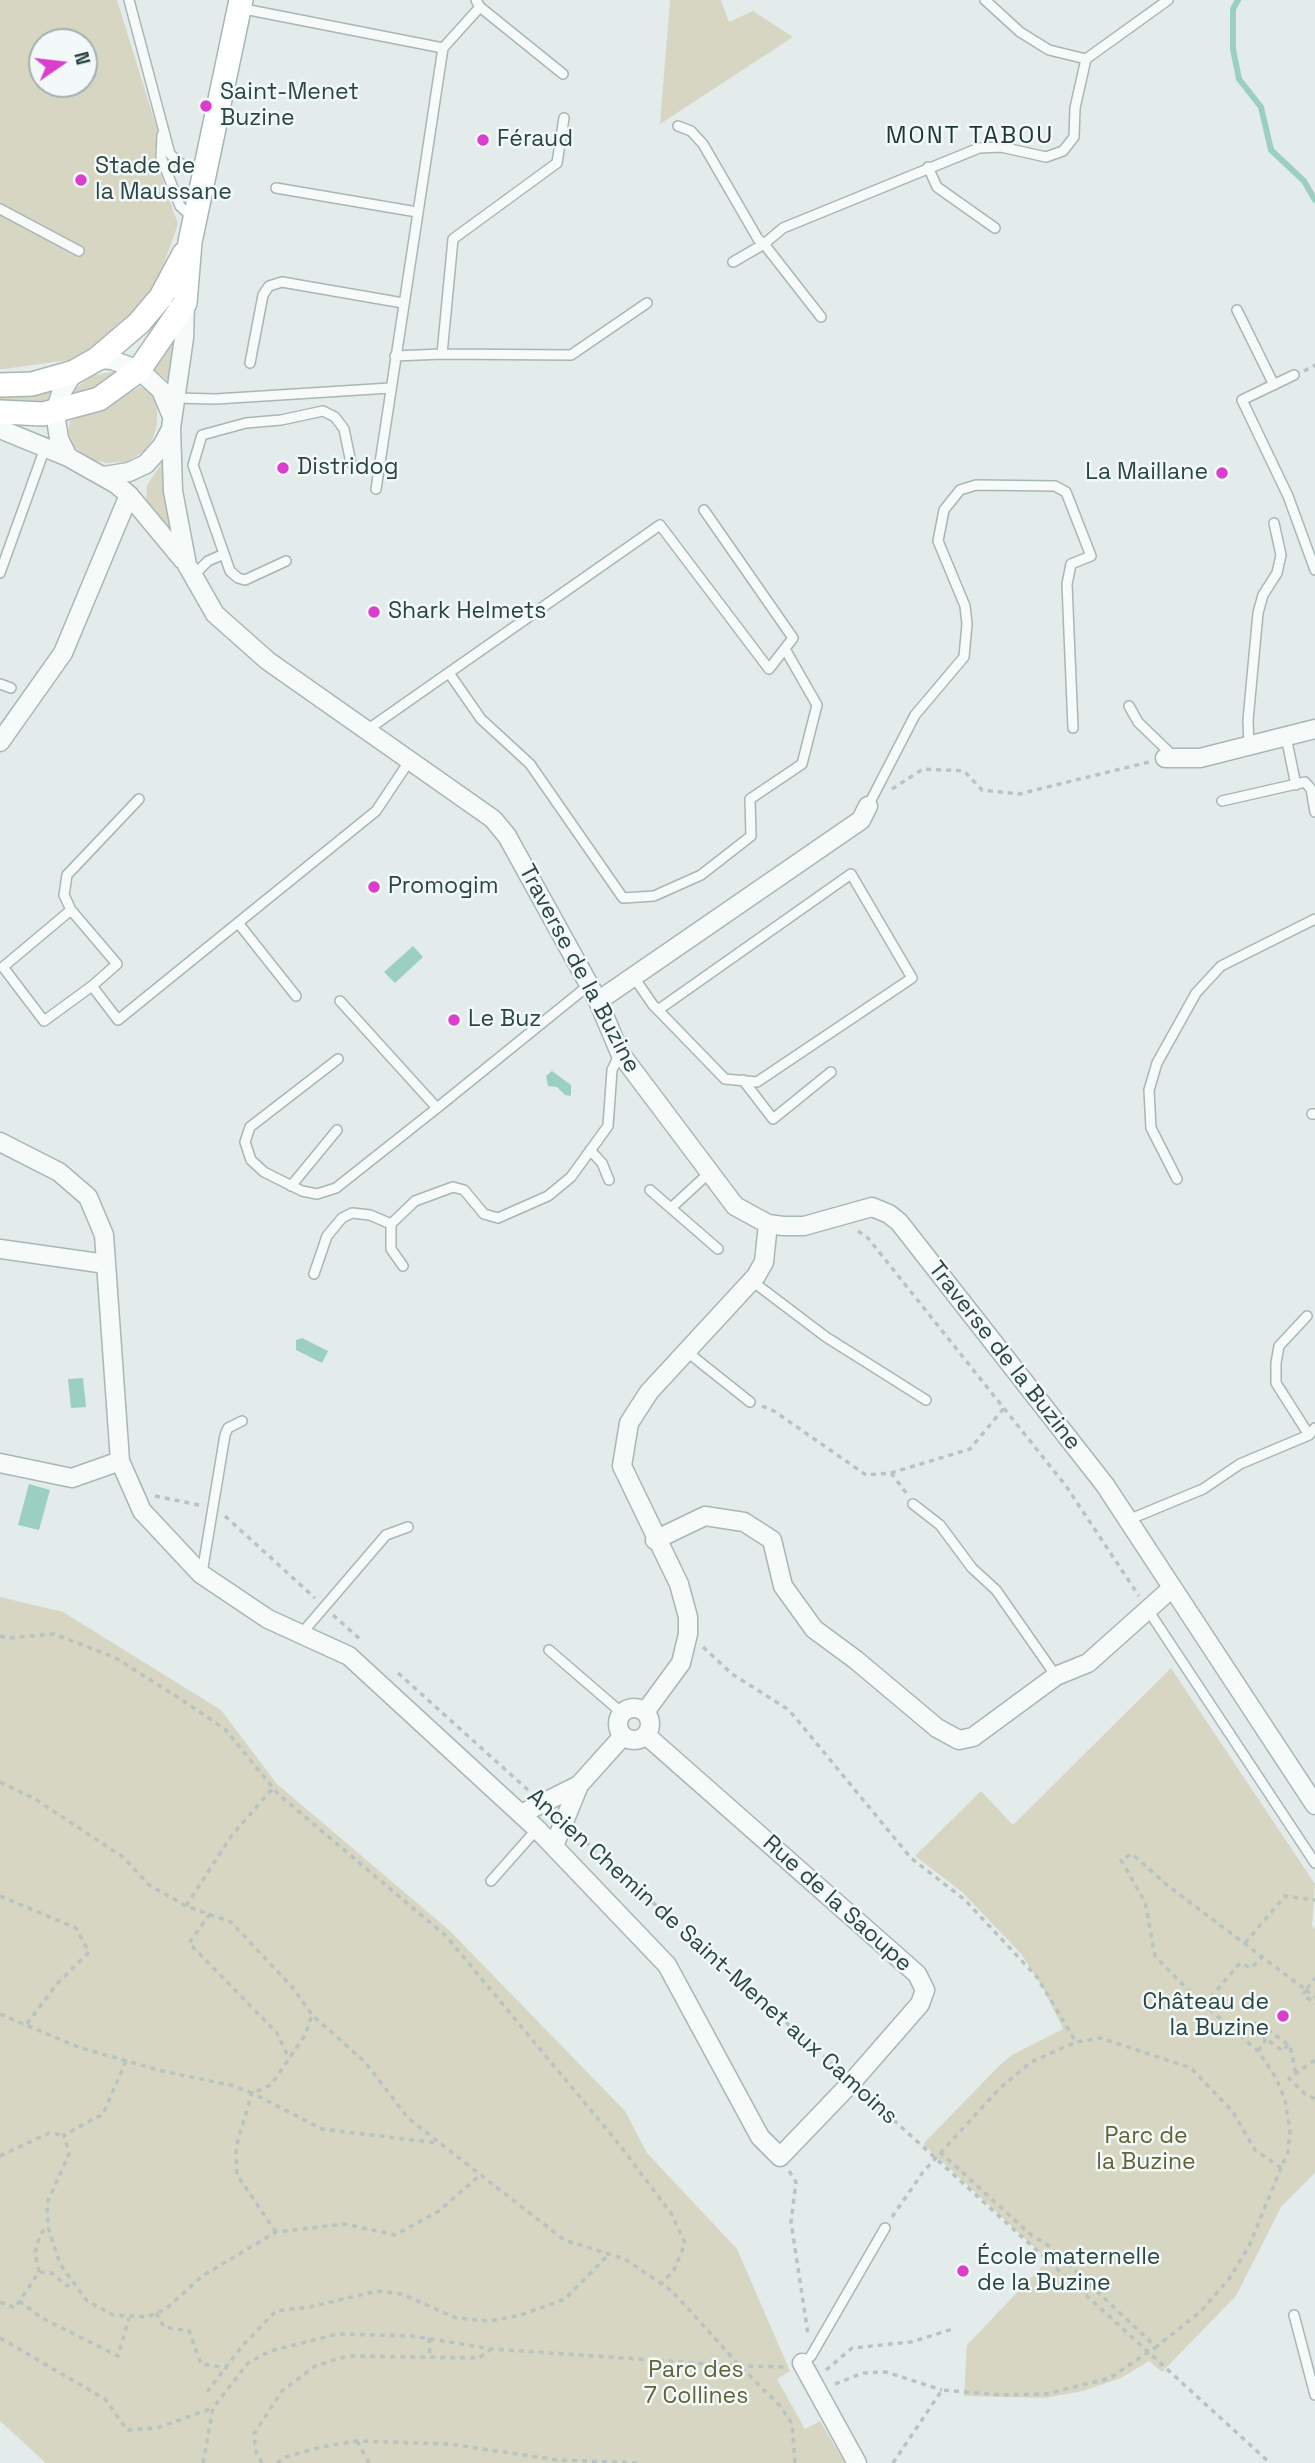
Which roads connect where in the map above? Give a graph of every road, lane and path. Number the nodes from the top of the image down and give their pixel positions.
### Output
1 (130, 0) edge
2 (985, 0) edge
3 (1161, 2) edge
4 (478, 3) edge
5 (240, 4) edge
6 (443, 48) junction
7 (1086, 59) junction
8 (563, 74) dead end
9 (564, 118) dead end
10 (163, 122) junction
11 (678, 126) dead end
12 (928, 167) junction
13 (206, 170) junction
14 (276, 188) dead end
15 (0, 209) edge
16 (417, 212) junction
17 (995, 228) dead end
18 (193, 231) junction
19 (764, 244) junction
20 (79, 251) dead end
21 (733, 262) dead end
22 (185, 303) junction
23 (403, 303) junction
24 (647, 303) dead end
25 (1237, 310) dead end
26 (821, 317) dead end
27 (442, 354) junction
28 (394, 356) junction
29 (97, 359) junction
30 (250, 363) dead end
31 (139, 370) junction
32 (74, 372) junction
33 (1294, 375) dead end
34 (0, 385) edge
35 (1274, 385) junction
36 (390, 388) junction
37 (176, 398) junction
38 (0, 412) edge
39 (55, 412) junction
40 (172, 423) junction
41 (0, 429) edge
42 (45, 448) junction
43 (68, 457) junction
44 (351, 463) dead end
45 (104, 476) junction
46 (376, 489) dead end
47 (129, 495) junction
48 (704, 510) dead end
49 (1274, 523) dead end
50 (224, 554) junction
51 (286, 561) dead end
52 (1315, 570) edge
53 (190, 571) junction
54 (0, 573) edge
55 (785, 649) junction
56 (449, 673) junction
57 (0, 684) edge
58 (11, 688) dead end
59 (1129, 706) dead end
60 (1073, 728) dead end
61 (1315, 729) edge
62 (367, 730) junction
63 (1286, 737) junction
64 (0, 742) edge
65 (1249, 747) junction
66 (1169, 757) junction
67 (410, 760) junction
68 (1296, 785) junction
69 (139, 799) dead end
70 (1223, 801) dead end
71 (868, 806) junction
72 (1315, 812) edge
73 (71, 911) junction
74 (1315, 919) edge
75 (239, 924) junction
76 (633, 976) junction
77 (92, 986) junction
78 (594, 993) junction
79 (296, 996) dead end
80 (340, 1000) dead end
81 (658, 1010) junction
82 (620, 1053) junction
83 (338, 1059) dead end
84 (831, 1072) dead end
85 (743, 1080) junction
86 (437, 1108) junction
87 (337, 1130) dead end
88 (0, 1142) edge
89 (590, 1150) junction
90 (709, 1173) junction
91 (1177, 1179) dead end
92 (609, 1180) dead end
93 (291, 1186) junction
94 (650, 1190) dead end
95 (671, 1208) junction
96 (836, 1216) junction
97 (391, 1224) junction
98 (768, 1224) junction
99 (0, 1249) edge
100 (718, 1249) dead end
101 (107, 1264) junction
102 (403, 1266) dead end
103 (314, 1274) dead end
104 (752, 1281) junction
105 (1307, 1316) dead end
106 (686, 1351) junction
107 (926, 1400) dead end
108 (750, 1402) dead end
109 (1004, 1408) junction
110 (774, 1411) dead end
111 (242, 1421) dead end
112 (1312, 1432) edge
113 (120, 1461) junction
114 (0, 1463) edge
115 (891, 1473) junction
116 (132, 1491) junction
117 (913, 1504) joint
118 (212, 1510) junction
119 (1128, 1520) junction
120 (408, 1527) dead end
121 (655, 1540) junction
122 (201, 1574) junction
123 (1172, 1588) junction
124 (324, 1607) junction
125 (1148, 1610) junction
126 (302, 1633) junction
127 (0, 1636) edge
128 (366, 1644) dead end
129 (701, 1644) dead end
130 (549, 1650) dead end
131 (397, 1672) dead end
132 (1056, 1676) junction
133 (645, 1712) junction
134 (622, 1713) junction
135 (646, 1735) junction
136 (623, 1736) junction
137 (0, 1782) edge
138 (579, 1785) junction
139 (273, 1788) junction
140 (542, 1802) junction
141 (1315, 1805) edge
142 (521, 1814) junction
143 (563, 1822) junction
144 (537, 1829) junction
145 (554, 1846) junction
146 (1315, 1863) edge
147 (491, 1881) dead end
148 (0, 1896) edge
149 (1315, 1900) edge
150 (186, 1906) junction
151 (210, 1914) junction
152 (1245, 1943) junction
153 (1263, 1956) junction
154 (1315, 1978) edge
155 (1306, 1990) junction
156 (1314, 2001) edge
157 (1204, 2006) junction
158 (0, 2014) edge
159 (312, 2015) junction
160 (26, 2025) junction
161 (1266, 2039) junction
162 (1076, 2042) junction
163 (1289, 2045) junction
164 (1258, 2051) junction
165 (289, 2059) junction
166 (126, 2060) junction
167 (1315, 2060) edge
168 (1296, 2074) junction
169 (852, 2082) junction
170 (252, 2093) junction
171 (1315, 2099) edge
172 (64, 2135) junction
173 (439, 2143) junction
174 (940, 2152) junction
175 (0, 2156) edge
176 (780, 2157) junction
177 (934, 2160) junction
178 (1281, 2168) junction
179 (480, 2176) junction
180 (48, 2227) junction
181 (885, 2228) joint
182 (276, 2232) junction
183 (609, 2254) junction
184 (38, 2272) junction
185 (73, 2282) junction
186 (661, 2284) junction
187 (19, 2301) junction
188 (0, 2302) edge
189 (156, 2314) junction
190 (1294, 2315) dead end
191 (130, 2318) junction
192 (953, 2329) dead end
193 (0, 2338) edge
194 (429, 2338) junction
195 (1156, 2347) junction
196 (492, 2349) junction
197 (1147, 2354) junction
198 (430, 2357) junction
199 (807, 2359) junction
200 (740, 2366) junction
201 (228, 2368) junction
202 (831, 2383) dead end
203 (942, 2390) junction
204 (207, 2392) dead end
205 (1315, 2395) edge
206 (213, 2408) junction
207 (357, 2441) junction
208 (202, 2463) edge
209 (262, 2463) edge
210 (277, 2463) edge
211 (369, 2463) edge
212 (642, 2463) edge
213 (795, 2463) edge
214 (857, 2463) edge
215 (893, 2463) edge
216 (1270, 2463) edge

1 - 10 lane
2 - 7 lane
3 - 7 lane
4 - 6 lane
4 - 8 lane
5 - 6 lane
5 - 13 main road
6 - 16 lane
7 - 12 lane
9 - 27 lane
10 - 13 lane
10 - 18 lane
11 - 19 lane
12 - 17 lane
12 - 19 lane
13 - 18 main road
14 - 16 lane
15 - 20 lane
16 - 23 lane
18 - 22 main road
18 - 29 main road
19 - 21 lane
19 - 26 lane
22 - 31 main road
22 - 37 street, Traverse de la Buzine
23 - 28 lane
23 - 30 lane
24 - 27 lane
25 - 35 lane
27 - 28 lane
28 - 36 lane
29 - 31 street
29 - 32 main road
31 - 39 main road
31 - 40 street
32 - 34 main road
32 - 39 street
33 - 35 lane
35 - 52 lane
36 - 37 lane
36 - 46 lane
37 - 40 street, Traverse de la Buzine
38 - 39 main road
39 - 43 street
40 - 45 street
40 - 53 street, Traverse de la Buzine
41 - 42 street
42 - 43 street
42 - 54 lane
43 - 45 street
44 - 50 lane
45 - 47 street
47 - 53 street
47 - 64 street
48 - 55 lane
49 - 65 lane
50 - 51 lane
50 - 53 lane
53 - 62 street, Traverse de la Buzine
55 - 56 lane
55 - 56 lane
56 - 62 lane
57 - 58 lane
59 - 66 lane
60 - 71 lane
61 - 63 street
62 - 67 street, Traverse de la Buzine
63 - 65 street
63 - 68 lane
65 - 66 street
66 - 71 path
67 - 75 lane
67 - 78 street, Traverse de la Buzine
68 - 70 lane
68 - 72 lane
69 - 73 lane
71 - 76 street
73 - 77 lane
73 - 77 lane
74 - 91 lane
75 - 77 lane
75 - 79 lane
76 - 78 street
76 - 81 lane
78 - 82 street, Traverse de la Buzine
78 - 86 lane
80 - 86 lane
81 - 85 lane
81 - 85 lane
82 - 89 lane
82 - 90 street, Traverse de la Buzine
83 - 93 lane
84 - 85 lane
86 - 93 lane
87 - 93 lane
88 - 101 street
89 - 92 lane
89 - 97 lane
90 - 95 lane
90 - 98 street, Traverse de la Buzine
94 - 95 lane
95 - 100 lane
96 - 98 street, Traverse de la Buzine
96 - 109 path
96 - 119 street, Traverse de la Buzine
97 - 102 lane
97 - 103 lane
98 - 104 street
99 - 101 street
101 - 113 street
104 - 106 street
104 - 107 lane
105 - 112 lane
106 - 108 lane
106 - 121 street
109 - 115 path
109 - 125 path
110 - 115 path
111 - 118 lane
112 - 119 lane
113 - 114 street
113 - 116 street
115 - 117 path
116 - 118 path
116 - 122 street
117 - 132 lane
118 - 122 lane
118 - 124 path
119 - 123 street, Traverse de la Buzine
120 - 124 lane
121 - 132 street
121 - 133 street
122 - 126 street
123 - 125 street
123 - 141 street, Traverse de la Buzine
124 - 126 lane
124 - 128 path
125 - 132 street
125 - 146 lane
126 - 142 street
127 - 139 path
129 - 162 path
130 - 134 lane
131 - 140 path, Ancien Chemin de Saint-Menet aux Camoins
133 - 134 street
133 - 135 street
134 - 136 street
135 - 136 street
135 - 169 street, Rue de la Saoupe
136 - 138 street
137 - 150 path
138 - 140 street
138 - 143 street
139 - 150 path
139 - 186 path
140 - 142 street
142 - 144 street
143 - 145 street
143 - 169 path, Ancien Chemin de Saint-Menet aux Camoins
144 - 145 street
144 - 147 lane
145 - 176 street
148 - 160 path
149 - 152 path
150 - 151 path
151 - 159 path
151 - 165 path
152 - 153 path
152 - 157 path
153 - 155 path
153 - 157 path
154 - 155 path
155 - 156 path
157 - 164 path
158 - 160 path
159 - 165 path
159 - 173 path
160 - 166 path
161 - 163 path
161 - 163 path
161 - 164 path
162 - 174 path
162 - 178 path
163 - 168 path
164 - 178 path
165 - 170 path
166 - 170 path
166 - 172 path
167 - 168 path
168 - 171 path
169 - 176 street, Rue de la Saoupe
169 - 177 path, Ancien Chemin de Saint-Menet aux Camoins
170 - 173 path
170 - 182 path
172 - 175 path
172 - 180 path
173 - 179 path
174 - 177 path
174 - 195 path
176 - 199 path
177 - 181 path
177 - 197 path, Ancien Chemin de Saint-Menet aux Camoins
178 - 195 path
179 - 182 path
179 - 183 path
180 - 184 path
180 - 185 path
181 - 199 lane
182 - 189 path
183 - 186 path
183 - 201 path
184 - 185 path
184 - 187 path
185 - 191 path
186 - 200 path
187 - 188 path
187 - 191 path
189 - 191 path
189 - 201 path
190 - 205 lane
192 - 199 path
193 - 206 path
194 - 196 path
194 - 198 path
194 - 206 path
195 - 197 path
196 - 198 path
196 - 200 path
197 - 203 path
197 - 216 path, Ancien Chemin de Saint-Menet aux Camoins
198 - 209 path
199 - 200 path
199 - 214 street
200 - 213 path
201 - 204 path
202 - 203 path
203 - 215 path
206 - 208 path
207 - 210 path
207 - 211 path
207 - 212 path

